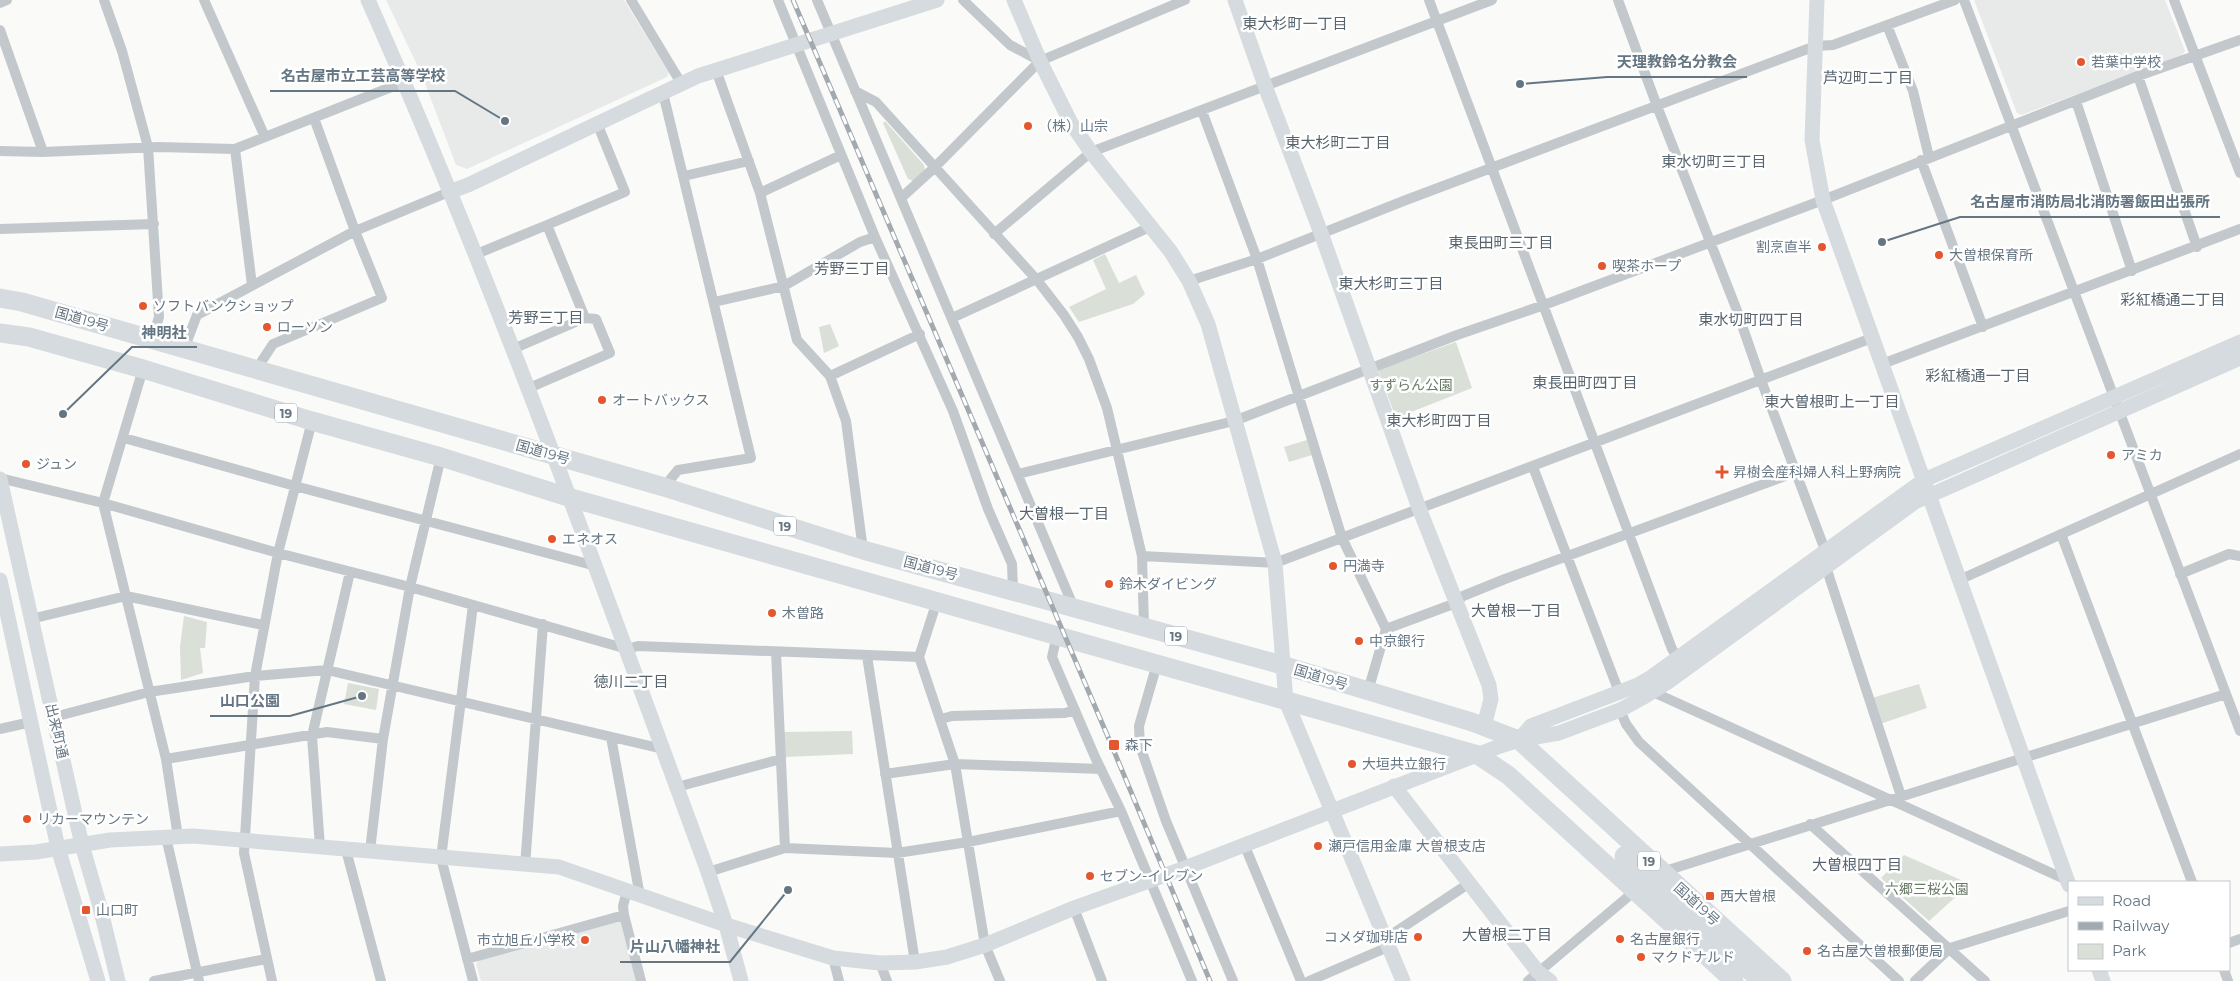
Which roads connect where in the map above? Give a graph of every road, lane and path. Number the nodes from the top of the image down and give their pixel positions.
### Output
1 (7, 0) edge
2 (104, 0) edge
3 (204, 0) edge
4 (368, 0) edge
5 (632, 0) edge
6 (778, 0) edge
7 (817, 0) edge
8 (937, 0) edge
9 (963, 0) edge
10 (1014, 0) edge
11 (1185, 0) edge
12 (1235, 0) edge
13 (1429, 0) edge
14 (1492, 0) edge
15 (1618, 0) edge
16 (1817, 0) edge
17 (1955, 0) edge
18 (1964, 0) edge
19 (2174, 0) edge
20 (0, 3) edge
21 (1436, 20) junction
22 (1887, 25) junction
23 (0, 30) edge
24 (831, 34) junction
25 (2240, 40) edge
26 (797, 45) junction
27 (1816, 46) junction
28 (2194, 55) junction
29 (1040, 60) junction
30 (716, 70) junction
31 (2138, 76) junction
32 (404, 82) junction
33 (681, 83) junction
34 (1267, 86) junction
35 (855, 91) junction
36 (663, 92) junction
37 (2076, 101) junction
38 (1657, 106) junction
39 (1202, 111) junction
40 (314, 118) junction
41 (597, 123) junction
42 (2013, 126) junction
43 (266, 137) junction
44 (148, 147) junction
45 (236, 149) junction
46 (0, 151) edge
47 (43, 152) junction
48 (1091, 152) junction
49 (842, 155) junction
50 (1925, 159) junction
51 (749, 161) junction
52 (934, 168) junction
53 (1492, 168) junction
54 (2240, 173) edge
55 (684, 176) junction
56 (449, 192) junction
57 (760, 193) junction
58 (901, 198) junction
59 (1823, 200) junction
60 (154, 224) junction
61 (548, 225) junction
62 (1152, 226) junction
63 (0, 229) edge
64 (2240, 229) edge
65 (355, 232) junction
66 (1322, 233) junction
67 (994, 234) junction
68 (875, 237) junction
69 (1711, 241) junction
70 (2197, 247) junction
71 (474, 255) junction
72 (1257, 259) junction
73 (2132, 271) junction
74 (1037, 280) junction
75 (1189, 281) junction
76 (252, 285) junction
77 (784, 286) junction
78 (2074, 292) junction
79 (0, 298) edge
80 (714, 302) junction
81 (1544, 306) junction
82 (585, 318) junction
83 (952, 318) junction
84 (1983, 327) junction
85 (0, 333) edge
86 (920, 334) junction
87 (1872, 338) junction
88 (152, 340) junction
89 (2240, 342) edge
90 (184, 349) junction
91 (513, 349) junction
92 (2240, 358) edge
93 (1882, 364) junction
94 (143, 369) junction
95 (1369, 369) junction
96 (256, 370) junction
97 (830, 376) junction
98 (1760, 380) junction
99 (529, 388) junction
100 (1299, 397) junction
101 (2117, 404) junction
102 (1234, 420) junction
103 (312, 421) junction
104 (124, 438) junction
105 (1596, 443) junction
106 (1117, 450) junction
107 (2240, 454) edge
108 (440, 456) junction
109 (554, 456) junction
110 (1533, 467) junction
111 (1796, 472) junction
112 (1018, 474) junction
113 (0, 478) edge
114 (1924, 480) junction
115 (295, 486) junction
116 (664, 487) junction
117 (2150, 494) junction
118 (1929, 495) junction
119 (571, 498) junction
120 (103, 503) junction
121 (1419, 508) junction
122 (425, 520) junction
123 (1630, 534) junction
124 (2061, 534) junction
125 (1342, 538) junction
126 (863, 550) junction
127 (1825, 550) junction
128 (278, 553) junction
129 (1142, 556) junction
130 (2240, 556) edge
131 (1568, 558) junction
132 (1275, 563) junction
133 (596, 566) junction
134 (1826, 567) junction
135 (350, 572) junction
136 (2180, 574) junction
137 (0, 580) edge
138 (1959, 580) junction
139 (410, 587) junction
140 (1013, 590) junction
141 (126, 596) junction
142 (937, 601) junction
143 (1456, 604) junction
144 (473, 605) junction
145 (1074, 608) junction
146 (32, 619) junction
147 (263, 624) junction
148 (543, 624) junction
149 (1144, 627) junction
150 (1386, 630) junction
151 (1057, 635) junction
152 (627, 649) junction
153 (776, 652) junction
154 (867, 656) junction
155 (920, 657) junction
156 (1678, 658) junction
157 (1157, 664) junction
158 (1282, 665) junction
159 (327, 670) junction
160 (254, 676) junction
161 (394, 684) junction
162 (1368, 691) junction
163 (149, 692) junction
164 (1619, 692) junction
165 (1653, 692) junction
166 (2226, 694) junction
167 (460, 700) junction
168 (1286, 701) junction
169 (1075, 710) junction
170 (1620, 710) junction
171 (54, 717) junction
172 (536, 718) junction
173 (941, 719) junction
174 (30, 722) junction
175 (2133, 725) junction
176 (1484, 726) junction
177 (0, 730) edge
178 (2240, 731) edge
179 (312, 736) junction
180 (611, 737) junction
181 (383, 739) junction
182 (1519, 740) junction
183 (250, 746) junction
184 (663, 749) junction
185 (1478, 755) junction
186 (2022, 758) junction
187 (166, 759) junction
188 (781, 759) junction
189 (955, 764) junction
190 (1101, 768) junction
191 (885, 774) junction
192 (1394, 786) junction
193 (677, 787) junction
194 (1896, 797) junction
195 (1332, 810) junction
196 (1121, 811) junction
197 (1810, 824) junction
198 (172, 837) junction
199 (244, 841) junction
200 (968, 842) junction
201 (1244, 844) junction
202 (1748, 844) junction
203 (82, 845) junction
204 (58, 848) junction
205 (320, 848) junction
206 (784, 848) junction
207 (346, 850) junction
208 (370, 851) junction
209 (897, 853) junction
210 (0, 854) edge
211 (1624, 856) dead end
212 (441, 858) junction
213 (525, 866) junction
214 (1185, 868) junction
215 (708, 872) junction
216 (1661, 872) junction
217 (1150, 880) junction
218 (2069, 881) edge
219 (2192, 881) edge
220 (2068, 882) edge
221 (1468, 884) junction
222 (1636, 890) junction
223 (634, 893) junction
224 (1074, 908) junction
225 (2068, 911) edge
226 (624, 915) junction
227 (726, 925) junction
228 (1387, 943) junction
229 (985, 945) junction
230 (1950, 948) junction
231 (266, 958) junction
232 (833, 958) junction
233 (467, 959) junction
234 (915, 962) junction
235 (880, 963) junction
236 (1761, 972) edge
237 (198, 976) edge
238 (1538, 978) edge
239 (98, 981) edge
240 (118, 981) edge
241 (154, 981) edge
242 (272, 981) edge
243 (381, 981) edge
244 (473, 981) edge
245 (641, 981) edge
246 (741, 981) edge
247 (839, 981) edge
248 (887, 981) edge
249 (1000, 981) edge
250 (1102, 981) edge
251 (1192, 981) edge
252 (1233, 981) edge
253 (1301, 981) edge
254 (1309, 981) edge
255 (1403, 981) edge
256 (1734, 981) edge
257 (1782, 981) edge
258 (1899, 981) edge
259 (1915, 981) edge
260 (1985, 981) edge

1 - 20 street
2 - 44 street
3 - 43 street
4 - 32 street
5 - 33 street
6 - 26 street
7 - 24 street
8 - 24 street
9 - 29 street
10 - 29 street
11 - 29 street
12 - 34 street
13 - 21 street
14 - 21 street
15 - 38 street
16 - 27 street
17 - 22 street
18 - 42 street
19 - 28 street
21 - 34 street
21 - 53 street
22 - 27 street
22 - 50 street
23 - 47 street
24 - 26 street
24 - 35 street
25 - 28 street
26 - 30 street
26 - 49 street
27 - 38 street
27 - 59 street
28 - 31 street
28 - 54 street
29 - 48 street
29 - 52 street
30 - 33 street
30 - 51 street
31 - 37 street
31 - 70 street
32 - 40 street
32 - 56 street
33 - 36 street
34 - 39 street
34 - 66 street
35 - 52 street
35 - 58 street
36 - 41 street
36 - 55 street
37 - 42 street
37 - 73 street
38 - 53 street
38 - 69 street
39 - 48 street
39 - 72 street
40 - 43 street
40 - 65 street
41 - 56 street
41 - 61 street
42 - 50 street
42 - 78 street
43 - 45 street
44 - 45 street
44 - 47 street
44 - 60 street
45 - 76 street
46 - 47 street
48 - 62 street
48 - 67 street
49 - 57 street
49 - 68 street
50 - 59 street
50 - 84 street
51 - 55 street
51 - 57 street
52 - 58 street
52 - 67 street
53 - 66 street
53 - 81 street
55 - 80 street
56 - 65 street
56 - 71 street
57 - 77 street
58 - 83 street
59 - 69 street
59 - 87 street
60 - 63 street
60 - 88 street
61 - 71 street
61 - 82 street
62 - 74 street
62 - 75 street
64 - 70 street
65 - 76 street
65 - 96 street
66 - 72 street
66 - 95 street
67 - 74 street
68 - 77 street
68 - 86 street
69 - 81 street
69 - 98 street
70 - 73 street
71 - 91 street
72 - 75 street
72 - 100 street
73 - 78 street
74 - 83 street
74 - 106 street
75 - 102 street
76 - 90 street
77 - 80 street
77 - 97 street
78 - 84 street
78 - 101 street
79 - 88 highway, 国道19号 / 19
80 - 116 street
81 - 95 street
81 - 105 street
82 - 91 street
82 - 99 street
83 - 112 street
84 - 93 street
85 - 94 highway, 国道19号 / 19
86 - 97 street
86 - 140 street
87 - 93 street
87 - 98 street
88 - 90 highway, 国道19号 / 19
89 - 101 street
90 - 96 highway, 国道19号 / 19
91 - 99 street
92 - 101 street
93 - 114 street
94 - 103 highway, 国道19号 / 19
94 - 104 street
95 - 100 street
95 - 121 street
96 - 109 highway, 国道19号 / 19
97 - 126 street
98 - 105 street
98 - 111 street
99 - 109 street
100 - 102 street
100 - 125 street
101 - 114 street
101 - 117 street
101 - 118 street
102 - 106 street
102 - 132 street
103 - 108 highway, 国道19号 / 19
103 - 115 street
104 - 115 street
104 - 120 street
105 - 110 street
105 - 123 street
106 - 112 street
106 - 129 street
107 - 117 street
108 - 119 highway, 国道19号 / 19
108 - 122 street
109 - 116 highway, 国道19号 / 19
109 - 119 street
110 - 121 street
110 - 131 street
111 - 123 street
111 - 127 street
112 - 145 street
113 - 120 street
113 - 146 street, 出来町通
114 - 118 street
114 - 127 street
115 - 122 street
115 - 128 street
116 - 126 highway, 国道19号 / 19
117 - 124 street
117 - 136 street
118 - 134 street
118 - 138 street
119 - 133 street
119 - 142 highway, 国道19号 / 19
120 - 128 street
120 - 141 street
121 - 125 street
121 - 143 street
122 - 133 street
122 - 139 street
123 - 131 street
123 - 156 street
124 - 138 street
124 - 175 street
125 - 132 street
125 - 150 street
126 - 140 highway, 国道19号 / 19
127 - 156 street
128 - 135 street
128 - 147 street
129 - 132 street
129 - 149 street
130 - 136 street
131 - 143 street
131 - 164 street
132 - 158 street
133 - 152 street
134 - 165 street
134 - 194 street
135 - 139 street
135 - 159 street
136 - 166 street
137 - 174 street, 出来町通
138 - 186 street
139 - 144 street
139 - 161 street
140 - 145 highway, 国道19号 / 19
141 - 146 street
141 - 147 street
141 - 163 street
142 - 151 highway, 国道19号 / 19
142 - 155 street
143 - 150 street
143 - 176 street
144 - 148 street
144 - 167 street
145 - 149 highway, 国道19号 / 19
146 - 171 street, 出来町通
147 - 160 street
148 - 152 street
148 - 172 street
149 - 158 highway, 国道19号 / 19
150 - 162 street
151 - 157 highway, 国道19号 / 19
151 - 169 street
152 - 153 street
152 - 184 street
153 - 154 street
153 - 188 street
154 - 155 street
154 - 191 street
155 - 173 street
156 - 164 street
157 - 168 highway, 国道19号 / 19
157 - 214 street
158 - 162 highway, 国道19号 / 19
158 - 168 street
159 - 160 street
159 - 161 street
159 - 179 street
160 - 163 street
160 - 183 street
161 - 167 street
161 - 181 street
162 - 176 highway, 国道19号 / 19
163 - 171 street
163 - 187 street
164 - 182 street
165 - 170 street
165 - 194 street
166 - 175 street
166 - 178 street
167 - 172 street
167 - 212 street
168 - 185 highway, 国道19号 / 19
168 - 195 street
169 - 173 street
169 - 190 street
170 - 182 street
170 - 202 street
171 - 203 street, 出来町通
172 - 180 street
172 - 213 street
173 - 189 street
174 - 177 street
174 - 204 street, 出来町通
175 - 186 street
175 - 219 street
176 - 182 highway, 国道19号 / 19
179 - 181 street
179 - 183 street
179 - 205 street
180 - 184 street
180 - 223 street
181 - 208 street
182 - 185 street
182 - 216 highway, 国道19号 / 19
183 - 187 street
183 - 199 street
184 - 193 street
185 - 192 street
185 - 222 highway, 国道19号 / 19
186 - 194 street
186 - 218 street
187 - 198 street
188 - 193 street
188 - 206 street
189 - 190 street
189 - 191 street
189 - 200 street
190 - 196 street
191 - 209 street
192 - 195 street
192 - 221 street
193 - 215 street
194 - 197 street
194 - 220 street
195 - 201 street
195 - 228 street
196 - 200 street
196 - 217 street
197 - 202 street
197 - 230 street
198 - 199 street
198 - 203 street
198 - 237 street
199 - 205 street
199 - 231 street
200 - 209 street
200 - 229 street
201 - 214 street
201 - 253 street
202 - 216 street
202 - 258 street
203 - 204 street
203 - 240 street, 出来町通
204 - 210 street
204 - 239 street, 出来町通
205 - 207 street
206 - 209 street
206 - 215 street
207 - 208 street
207 - 243 street
208 - 212 street
209 - 234 street
211 - 236 highway
212 - 213 street
212 - 233 street
213 - 223 street
214 - 217 street
214 - 252 street
215 - 227 street
216 - 236 highway, 国道19号 / 19
217 - 224 street
217 - 251 street
221 - 228 street
221 - 238 street
222 - 238 street
222 - 256 highway, 国道19号 / 19
223 - 226 street
223 - 227 street
224 - 229 street
224 - 250 street
225 - 230 street
226 - 233 street
226 - 245 street
227 - 232 street
227 - 246 street
228 - 254 street
228 - 255 street
229 - 234 street
229 - 249 street
230 - 259 street
230 - 260 street
231 - 237 street
231 - 242 street
232 - 235 street
232 - 247 street
233 - 244 street
234 - 235 street
235 - 248 street
236 - 257 highway, 国道19号 / 19
237 - 241 street

